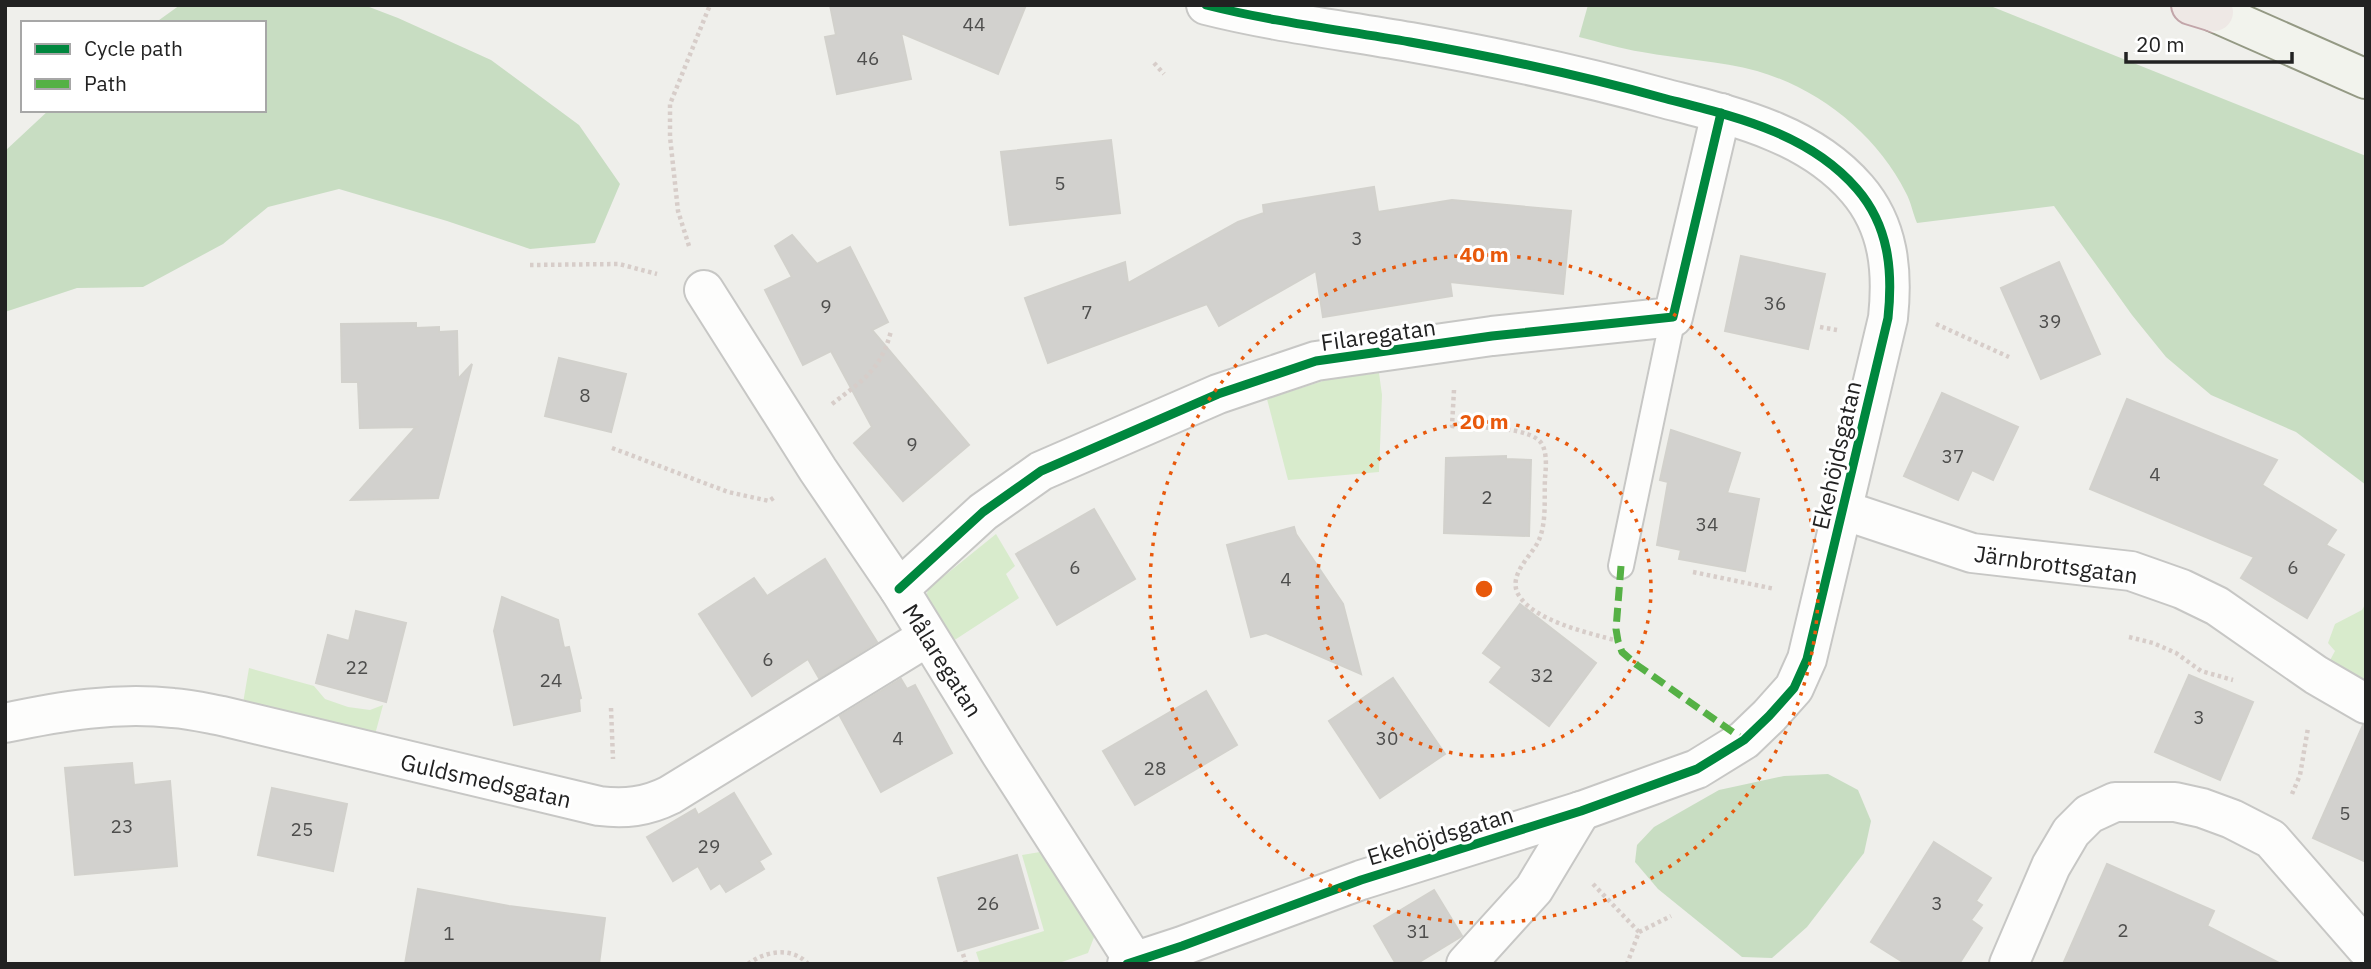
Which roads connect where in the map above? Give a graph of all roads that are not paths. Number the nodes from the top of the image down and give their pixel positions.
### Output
1 (1206, 5) edge
2 (2202, 8) edge
3 (2366, 79) edge
4 (1721, 113) junction
5 (698, 273) road end
6 (1672, 317) junction
7 (1843, 510) junction
8 (1621, 566) dead end
9 (899, 589) junction
10 (927, 637) junction
11 (2366, 704) edge
12 (5, 723) edge
13 (1581, 811) junction
14 (2366, 948) edge
15 (1131, 962) edge
16 (1466, 964) edge
17 (2009, 964) edge

1 - 4 street, Ekehöjdsgatan
2 - 3 main road
4 - 6 street
4 - 7 street, Ekehöjdsgatan
5 - 9 street, Målaregatan
6 - 8 lane
6 - 9 street, Filaregatan
7 - 11 street, Järnbrottsgatan
7 - 13 street, Ekehöjdsgatan
9 - 10 street, Målaregatan
10 - 12 street, Guldsmedsgatan
10 - 15 street, Målaregatan
13 - 15 street, Ekehöjdsgatan
13 - 16 street
14 - 17 street

